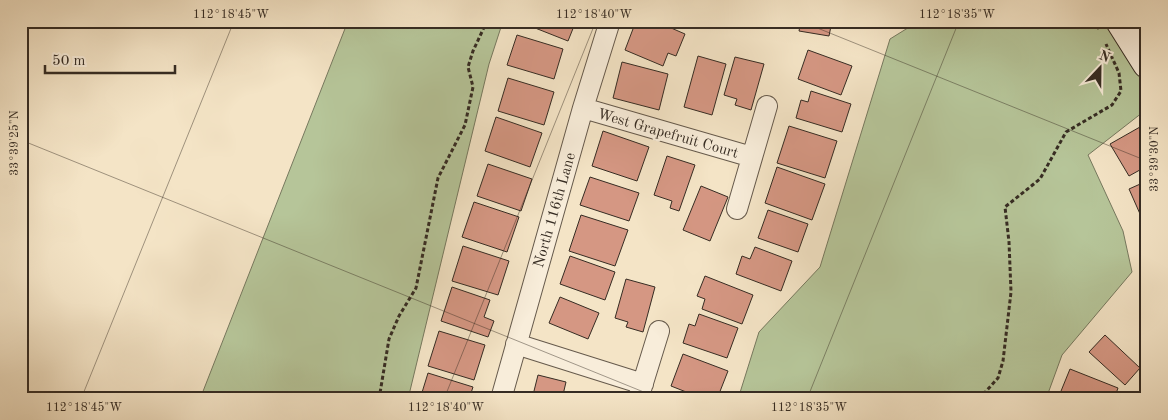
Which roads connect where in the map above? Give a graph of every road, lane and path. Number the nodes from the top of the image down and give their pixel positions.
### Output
1 (487, 21) edge
2 (610, 21) edge
3 (1094, 21) edge
4 (1120, 21) edge
5 (1147, 64) edge
6 (768, 106) dead end
7 (583, 108) junction
8 (752, 157) junction
9 (737, 209) dead end
10 (659, 332) dead end
11 (516, 344) junction
12 (641, 391) edge
13 (379, 399) edge
14 (502, 399) edge
15 (979, 399) edge

1 - 13 path
2 - 7 street, North 116th Lane
3 - 15 path
4 - 5 street
6 - 8 street
7 - 8 street, West Grapefruit Court
7 - 11 street, North 116th Lane
8 - 9 street
10 - 12 street
11 - 12 street
11 - 14 street, North 116th Lane

